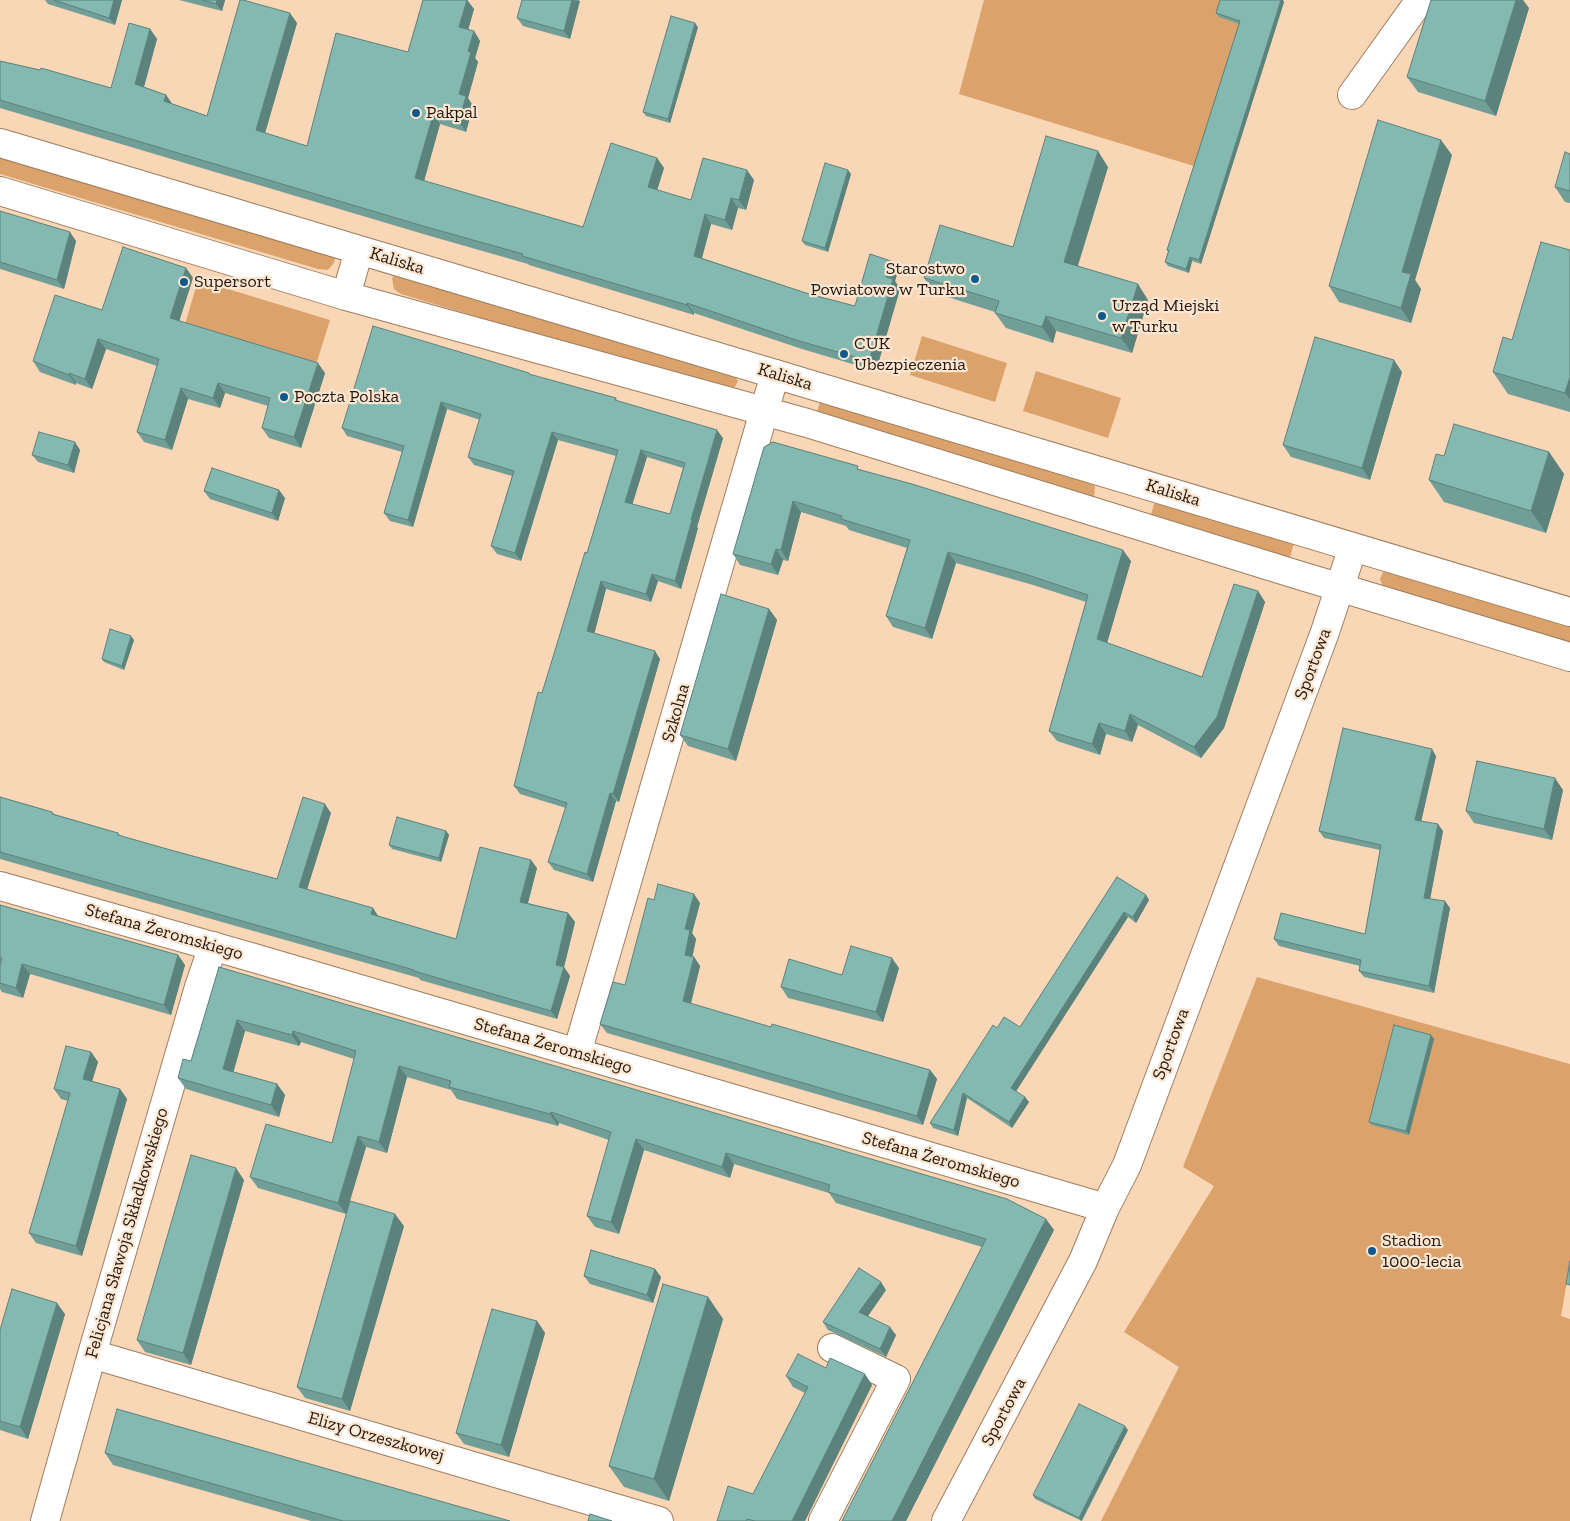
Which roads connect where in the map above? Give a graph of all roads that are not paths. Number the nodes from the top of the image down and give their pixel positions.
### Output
1 (1420, 0) edge
2 (1352, 95) dead end
3 (0, 143) edge
4 (0, 191) edge
5 (359, 250) junction
6 (346, 296) junction
7 (775, 374) junction
8 (764, 411) junction
9 (1132, 481) junction
10 (1119, 520) junction
11 (1353, 547) junction
12 (1340, 587) junction
13 (1570, 612) edge
14 (1570, 657) edge
15 (0, 886) edge
16 (213, 946) junction
17 (577, 1053) junction
18 (1105, 1208) junction
19 (832, 1348) dead end
20 (92, 1354) junction
21 (45, 1521) edge
22 (659, 1521) edge
23 (823, 1521) edge
24 (946, 1521) edge

1 - 2 street
3 - 5 street, Kaliska
4 - 6 street
5 - 6 street
5 - 7 street, Kaliska
6 - 8 street
7 - 8 street, Szkolna
7 - 9 street, Kaliska
8 - 10 street
8 - 17 street, Szkolna
9 - 10 street
9 - 11 street, Kaliska
10 - 12 street
11 - 12 street, Sportowa
11 - 13 street, Kaliska
12 - 14 street
12 - 18 street, Sportowa
15 - 16 street, Stefana Żeromskiego
16 - 17 street, Stefana Żeromskiego
16 - 20 street, Felicjana Sławoja Składkowskiego
17 - 18 street, Stefana Żeromskiego
18 - 24 street, Sportowa
19 - 23 street
20 - 21 street, Felicjana Sławoja Składkowskiego
20 - 22 street, Elizy Orzeszkowej

